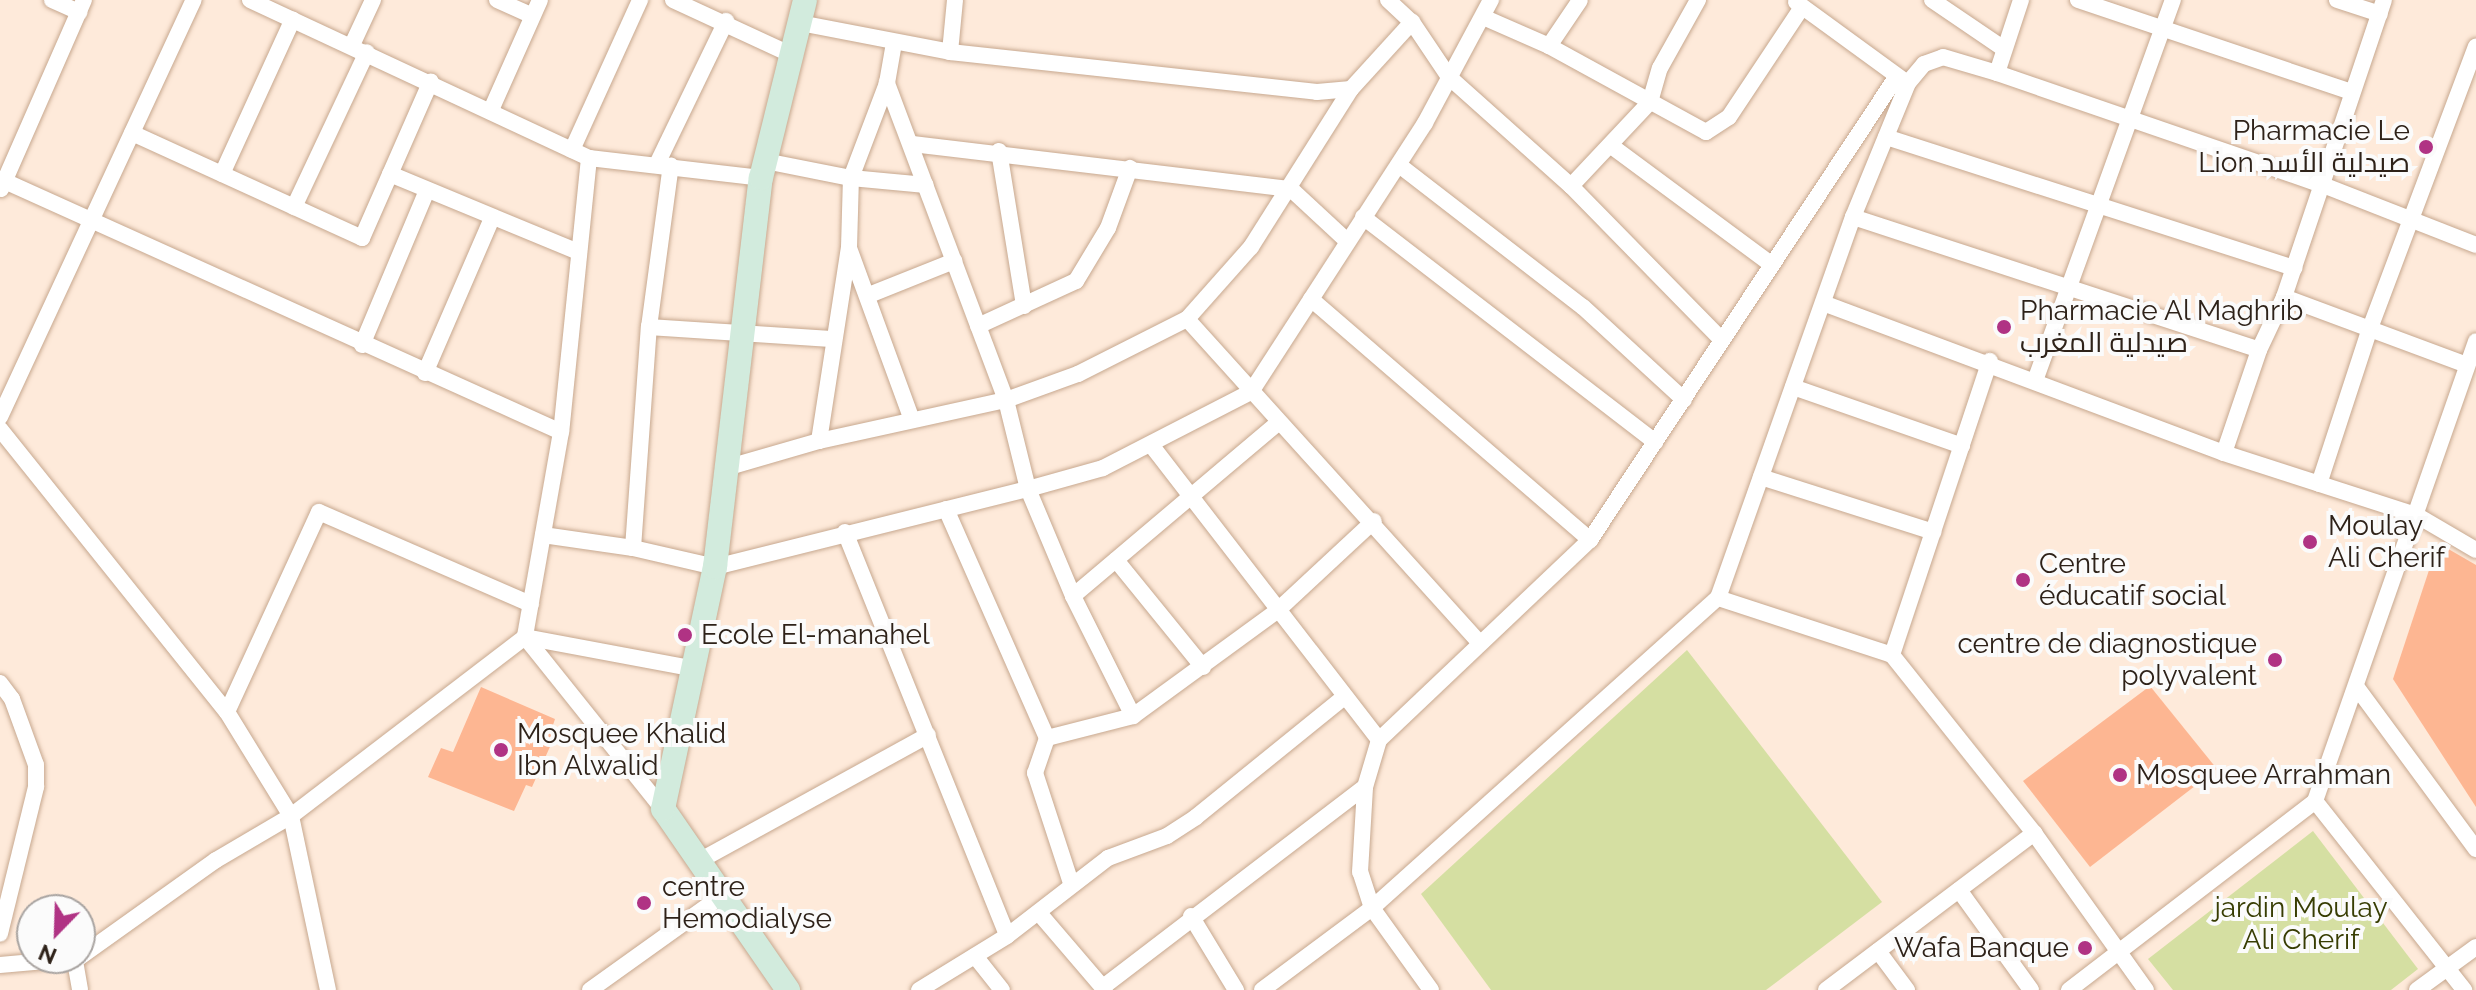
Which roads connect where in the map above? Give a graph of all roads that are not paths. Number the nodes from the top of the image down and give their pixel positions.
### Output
1 (52, 0) edge
2 (194, 0) edge
3 (250, 0) edge
4 (373, 0) edge
5 (497, 0) edge
6 (540, 0) edge
7 (640, 0) edge
8 (673, 0) edge
9 (955, 0) edge
10 (1388, 0) edge
11 (1491, 0) edge
12 (1580, 0) edge
13 (1698, 0) edge
14 (1932, 0) edge
15 (2021, 0) edge
16 (2078, 0) edge
17 (2173, 0) edge
18 (2337, 0) edge
19 (1798, 3) edge
20 (82, 6) edge
21 (2382, 7) edge
22 (803, 12) edge
23 (533, 16) junction
24 (1483, 17) junction
25 (293, 19) junction
26 (726, 21) junction
27 (1412, 22) junction
28 (2164, 28) junction
29 (894, 43) junction
30 (1549, 46) junction
31 (2476, 46) edge
32 (360, 48) junction
33 (2004, 49) junction
34 (950, 52) junction
35 (792, 55) junction
36 (1997, 73) junction
37 (1449, 77) junction
38 (1902, 79) junction
39 (431, 81) junction
40 (887, 83) junction
41 (1351, 89) junction
42 (2352, 92) junction
43 (1650, 102) junction
44 (491, 110) junction
45 (2133, 120) junction
46 (132, 133) junction
47 (1886, 137) junction
48 (912, 144) junction
49 (1610, 145) junction
50 (572, 150) junction
51 (999, 151) junction
52 (589, 158) junction
53 (664, 164) junction
54 (1399, 165) junction
55 (1130, 168) junction
56 (763, 169) junction
57 (222, 174) junction
58 (390, 174) junction
59 (851, 178) junction
60 (1, 184) edge
61 (926, 185) junction
62 (2323, 185) junction
63 (1571, 186) junction
64 (1291, 189) junction
65 (427, 190) junction
66 (2100, 205) junction
67 (294, 207) junction
68 (1363, 217) junction
69 (1853, 217) junction
70 (492, 218) junction
71 (2413, 221) junction
72 (91, 223) junction
73 (1347, 241) junction
74 (2476, 245) edge
75 (849, 248) junction
76 (576, 251) junction
77 (954, 261) junction
78 (1771, 264) junction
79 (2294, 268) junction
80 (2069, 286) junction
81 (869, 295) junction
82 (2284, 297) junction
83 (1311, 299) junction
84 (1823, 303) junction
85 (1024, 306) junction
86 (1187, 319) junction
87 (978, 326) junction
88 (649, 327) junction
89 (2369, 331) junction
90 (743, 333) junction
91 (831, 339) junction
92 (1721, 339) junction
93 (2476, 341) edge
94 (362, 345) junction
95 (2259, 350) junction
96 (1990, 361) junction
97 (2467, 365) junction
98 (425, 373) junction
99 (2036, 378) junction
100 (1793, 387) junction
101 (1251, 392) junction
102 (1006, 400) junction
103 (1684, 400) junction
104 (0, 417) edge
105 (912, 420) junction
106 (1278, 423) junction
107 (0, 429) edge
108 (561, 432) junction
109 (819, 441) junction
110 (1655, 442) junction
111 (1152, 446) junction
112 (1962, 446) junction
113 (2224, 453) junction
114 (729, 467) junction
115 (1761, 477) junction
116 (2319, 484) junction
117 (1028, 489) junction
118 (1189, 499) junction
119 (946, 509) junction
120 (2416, 515) junction
121 (1374, 521) junction
122 (845, 532) junction
123 (1933, 532) junction
124 (543, 535) junction
125 (1590, 540) junction
126 (633, 548) junction
127 (2476, 550) edge
128 (1116, 560) junction
129 (715, 567) junction
130 (1073, 596) junction
131 (1718, 598) junction
132 (531, 604) junction
133 (1277, 611) junction
134 (525, 637) junction
135 (1480, 643) junction
136 (1892, 655) junction
137 (1203, 667) junction
138 (691, 668) junction
139 (0, 683) edge
140 (2358, 689) junction
141 (1343, 698) junction
142 (227, 712) junction
143 (1133, 716) junction
144 (928, 735) junction
145 (1047, 738) junction
146 (1379, 740) junction
147 (1365, 787) junction
148 (2315, 801) junction
149 (663, 809) junction
150 (291, 816) junction
151 (2034, 833) junction
152 (2474, 843) edge
153 (701, 860) junction
154 (1071, 883) junction
155 (1959, 890) junction
156 (724, 894) junction
157 (1372, 908) junction
158 (1039, 913) junction
159 (1191, 916) junction
160 (0, 934) edge
161 (1007, 936) junction
162 (96, 946) edge
163 (2476, 947) edge
164 (1878, 951) junction
165 (2119, 953) junction
166 (975, 956) junction
167 (2449, 967) junction
168 (1104, 989) edge
169 (328, 990) edge
170 (590, 990) edge
171 (788, 990) edge
172 (919, 990) edge
173 (1002, 990) edge
174 (1236, 990) edge
175 (1262, 990) edge
176 (1431, 990) edge
177 (1826, 990) edge
178 (1907, 990) edge
179 (2031, 990) edge
180 (2069, 990) edge
181 (2146, 990) edge
182 (2417, 990) edge
183 (2464, 990) edge

1 - 20 street
2 - 46 street
3 - 25 street
4 - 32 street
5 - 23 street
6 - 23 street
7 - 50 street
8 - 26 street
9 - 34 street
10 - 27 street
11 - 24 street
12 - 30 street
13 - 43 street
14 - 33 street
15 - 33 street
16 - 28 street
17 - 28 street
18 - 21 street
19 - 38 street
19 - 43 street
20 - 60 street
21 - 42 street
22 - 29 street
22 - 35 main road
23 - 44 street
24 - 30 street
24 - 37 street
25 - 32 street
25 - 57 street
26 - 35 street
26 - 53 street
27 - 37 street
27 - 41 street
28 - 42 street
28 - 45 street
29 - 34 street
29 - 40 street
30 - 43 street
31 - 71 street
32 - 39 street
32 - 67 street
33 - 36 street
34 - 41 street
35 - 56 main road
36 - 38 street
36 - 45 street
37 - 54 street
37 - 63 street
38 - 47 street
38 - 78 street
39 - 44 street
39 - 58 street
40 - 48 street
40 - 59 street
41 - 64 street
42 - 62 street
43 - 49 street
44 - 50 street
45 - 62 street
45 - 66 street
46 - 57 street
46 - 72 street
47 - 66 street
47 - 69 street
48 - 51 street
48 - 61 street
49 - 63 street
49 - 78 street
50 - 52 street
51 - 55 street
51 - 85 street
52 - 53 street
52 - 76 street
53 - 56 street
53 - 88 street
54 - 68 street
54 - 103 street
55 - 64 street
55 - 85 street
56 - 59 street
56 - 90 main road
57 - 67 street
58 - 65 street
58 - 67 street
59 - 61 street
59 - 75 street
60 - 72 street
61 - 77 street
62 - 71 street
62 - 79 street
63 - 92 street
64 - 73 street
64 - 86 street
65 - 70 street
65 - 94 street
66 - 79 street
66 - 80 street
68 - 73 street
68 - 110 street
69 - 80 street
69 - 84 street
70 - 76 street
70 - 98 street
71 - 74 street
71 - 89 street
72 - 94 street
72 - 104 street
73 - 83 street
75 - 81 street
75 - 91 street
76 - 108 street
77 - 81 street
77 - 87 street
78 - 92 street
79 - 82 street
80 - 95 street
80 - 99 street
81 - 105 street
82 - 89 street
82 - 95 street
83 - 101 street
83 - 125 street
84 - 96 street
84 - 100 street
85 - 87 street
86 - 101 street
86 - 102 street
87 - 102 street
88 - 90 street
88 - 126 street
89 - 97 street
89 - 116 street
90 - 91 street
90 - 114 main road
91 - 109 street
92 - 103 street
93 - 97 street
94 - 98 street
95 - 113 street
96 - 99 street
96 - 112 street
97 - 120 street
98 - 108 street
99 - 113 street
100 - 112 street
100 - 115 street
101 - 106 street
101 - 111 street
102 - 105 street
102 - 117 street
103 - 110 street
105 - 109 street
106 - 118 street
106 - 121 street
107 - 142 street
108 - 124 street
109 - 114 street
110 - 125 street
111 - 117 street
111 - 118 street
112 - 123 street
113 - 116 street
114 - 129 main road
115 - 123 street
115 - 131 street
116 - 120 street
117 - 119 street
117 - 130 street
118 - 128 street
118 - 133 street
119 - 122 street
119 - 145 street
120 - 127 street
120 - 140 street
121 - 133 street
121 - 135 street
122 - 129 street
122 - 144 street
123 - 136 street
124 - 126 street
124 - 132 street
125 - 135 street
126 - 129 street
128 - 130 street
128 - 137 street
129 - 138 main road
130 - 143 street
131 - 136 street
131 - 157 street
132 - 134 street
132 - 142 street
133 - 137 street
133 - 141 street
134 - 138 street
134 - 149 street
134 - 150 street
135 - 146 street
136 - 151 street
137 - 143 street
138 - 149 main road
139 - 160 street
140 - 148 street
140 - 152 street
141 - 146 street
141 - 154 street
142 - 150 street
143 - 145 street
144 - 153 street
144 - 161 street
145 - 154 street
146 - 147 street
147 - 157 street
147 - 159 street
148 - 165 street
148 - 167 street
149 - 153 main road
150 - 162 street
150 - 169 street
151 - 155 street
151 - 165 street
153 - 156 main road
154 - 158 street
155 - 164 street
155 - 179 street
156 - 170 street
156 - 171 main road
157 - 175 street
157 - 176 street
158 - 161 street
158 - 168 street
159 - 168 street
159 - 174 street
161 - 166 street
163 - 167 street
164 - 177 street
164 - 178 street
165 - 180 street
165 - 181 street
166 - 172 street
166 - 173 street
167 - 182 street
167 - 183 street

